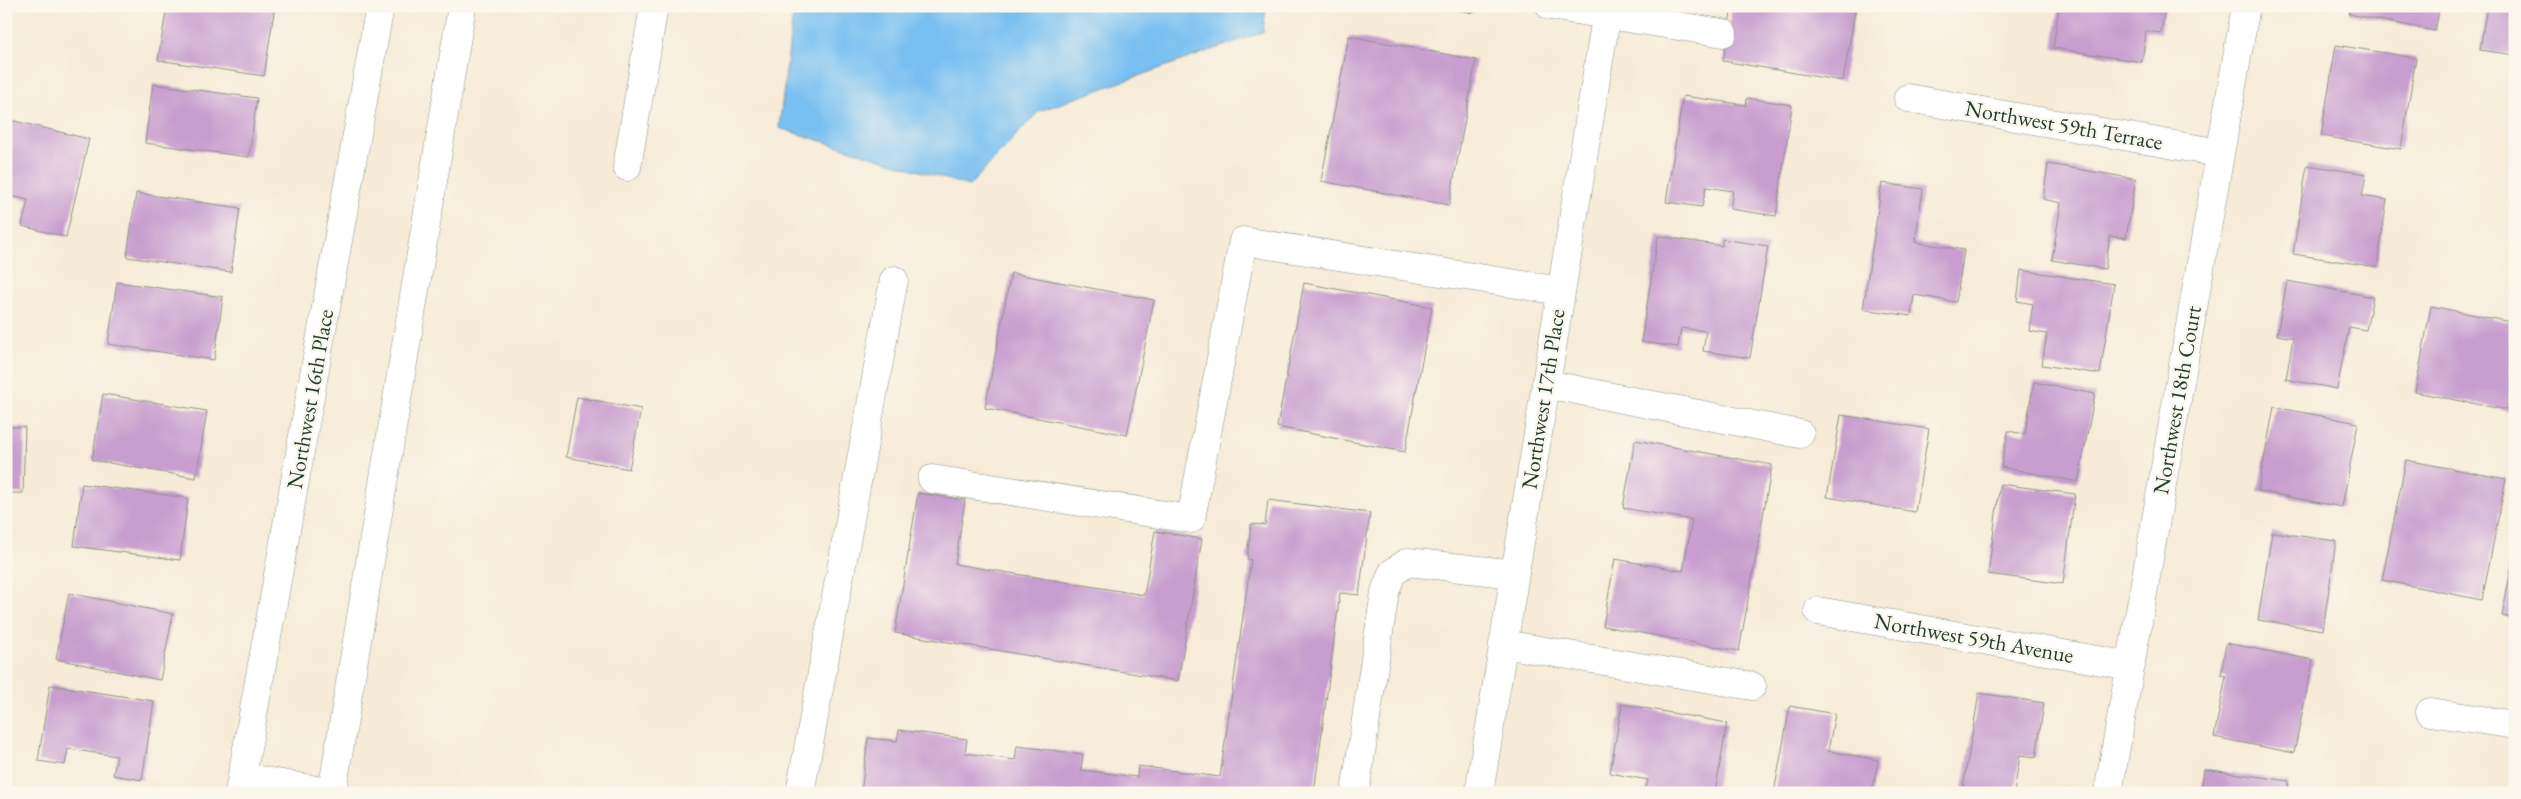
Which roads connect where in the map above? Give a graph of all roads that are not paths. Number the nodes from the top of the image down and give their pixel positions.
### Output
1 (380, 6) edge
2 (462, 6) edge
3 (654, 6) edge
4 (1550, 6) edge
5 (2246, 6) edge
6 (1607, 11) edge
7 (1723, 32) dead end
8 (1908, 98) dead end
9 (2220, 153) junction
10 (627, 167) dead end
11 (894, 280) dead end
12 (1561, 291) junction
13 (1546, 384) junction
14 (1800, 434) dead end
15 (932, 479) dead end
16 (1514, 574) junction
17 (1818, 611) dead end
18 (1503, 644) junction
19 (2131, 666) junction
20 (1752, 686) dead end
21 (2430, 712) dead end
22 (2515, 725) edge
23 (240, 785) edge
24 (333, 793) edge
25 (800, 793) edge
26 (1355, 793) edge
27 (1479, 793) edge
28 (2108, 793) edge

1 - 23 street, Northwest 16th Place
2 - 24 street
3 - 10 street
4 - 6 street
5 - 9 street, Northwest 18th Court
6 - 7 street
6 - 12 street, Northwest 17th Place
8 - 9 street, Northwest 59th Terrace
9 - 19 street, Northwest 18th Court
11 - 25 street
12 - 13 street, Northwest 17th Place
12 - 15 street
13 - 14 street
13 - 16 street, Northwest 17th Place
16 - 18 street, Northwest 17th Place
16 - 26 street
17 - 19 street, Northwest 59th Avenue
18 - 20 street
18 - 27 street, Northwest 17th Place
19 - 28 street, Northwest 18th Court
21 - 22 street
23 - 24 street

